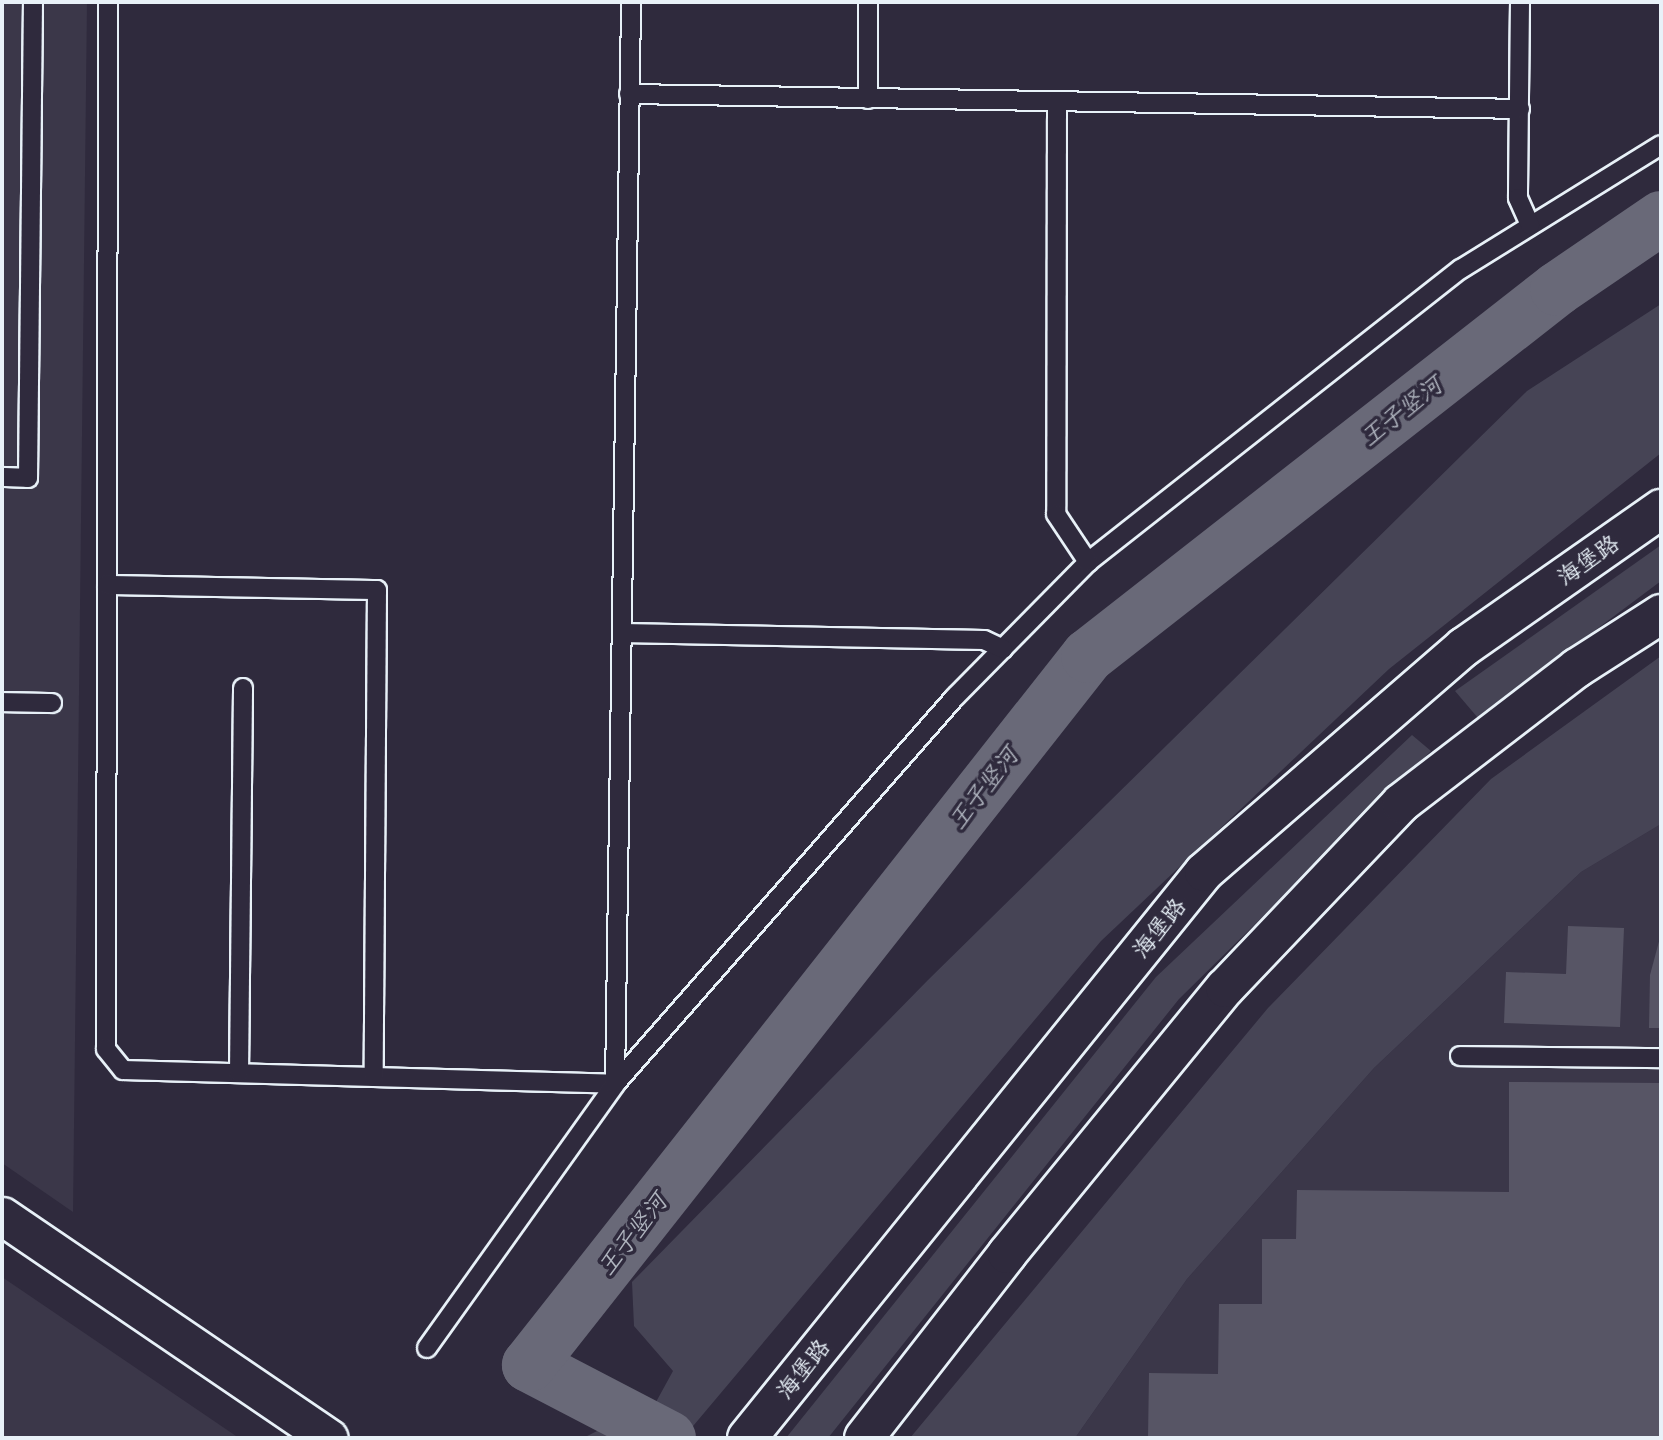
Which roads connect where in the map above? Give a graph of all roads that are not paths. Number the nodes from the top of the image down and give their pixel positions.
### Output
1 (33, 2) edge
2 (108, 2) edge
3 (631, 2) edge
4 (868, 2) edge
5 (1520, 2) edge
6 (629, 94) junction
7 (868, 99) junction
8 (1057, 101) junction
9 (1520, 109) junction
10 (1661, 145) edge
11 (1530, 225) junction
12 (2, 477) edge
13 (1661, 509) edge
14 (1088, 562) junction
15 (107, 585) junction
16 (1661, 614) edge
17 (622, 633) junction
18 (1003, 649) junction
19 (243, 688) dead end
20 (2, 702) edge
21 (52, 703) dead end
22 (1460, 1056) dead end
23 (1661, 1058) edge
24 (239, 1073) junction
25 (374, 1077) junction
26 (615, 1084) junction
27 (2, 1216) edge
28 (427, 1348) dead end
29 (328, 1438) edge
30 (747, 1438) edge
31 (864, 1438) edge

1 - 12 lane
2 - 15 lane
3 - 6 lane
4 - 7 lane
5 - 9 lane
6 - 7 lane
6 - 17 lane
7 - 8 lane
8 - 9 lane
8 - 14 lane
9 - 11 lane
10 - 11 lane
11 - 14 lane
13 - 30 main road, 海堡路
14 - 18 lane
15 - 24 lane
15 - 25 lane
16 - 31 main road
17 - 18 lane
17 - 26 lane
18 - 26 lane
19 - 24 lane
20 - 21 lane
22 - 23 lane
24 - 25 lane
25 - 26 lane
26 - 28 lane
27 - 29 street

